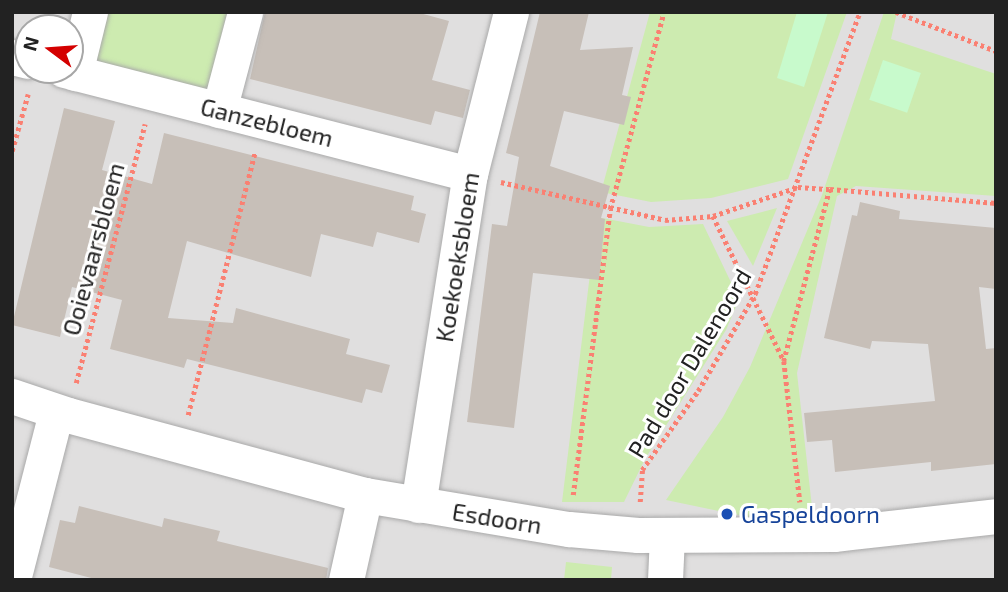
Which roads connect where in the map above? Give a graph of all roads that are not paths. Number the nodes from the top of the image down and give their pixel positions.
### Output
1 (90, 12) edge
2 (245, 12) edge
3 (511, 12) edge
4 (84, 29) edge
5 (84, 75) edge
6 (219, 110) junction
7 (470, 174) junction
8 (12, 396) edge
9 (62, 413) junction
10 (365, 495) junction
11 (418, 505) junction
12 (996, 516) edge
13 (653, 536) junction
14 (13, 580) edge
15 (346, 580) edge
16 (665, 580) edge

1 - 4 street
2 - 6 street
3 - 7 street, Koekoeksbloem
5 - 6 street, Ganzebloem
6 - 7 street, Ganzebloem
7 - 11 street, Koekoeksbloem
8 - 9 street, Esdoorn
9 - 10 street, Esdoorn
9 - 14 street
10 - 11 street, Esdoorn
10 - 15 street
11 - 13 street, Esdoorn
12 - 13 street, Esdoorn
13 - 16 street

